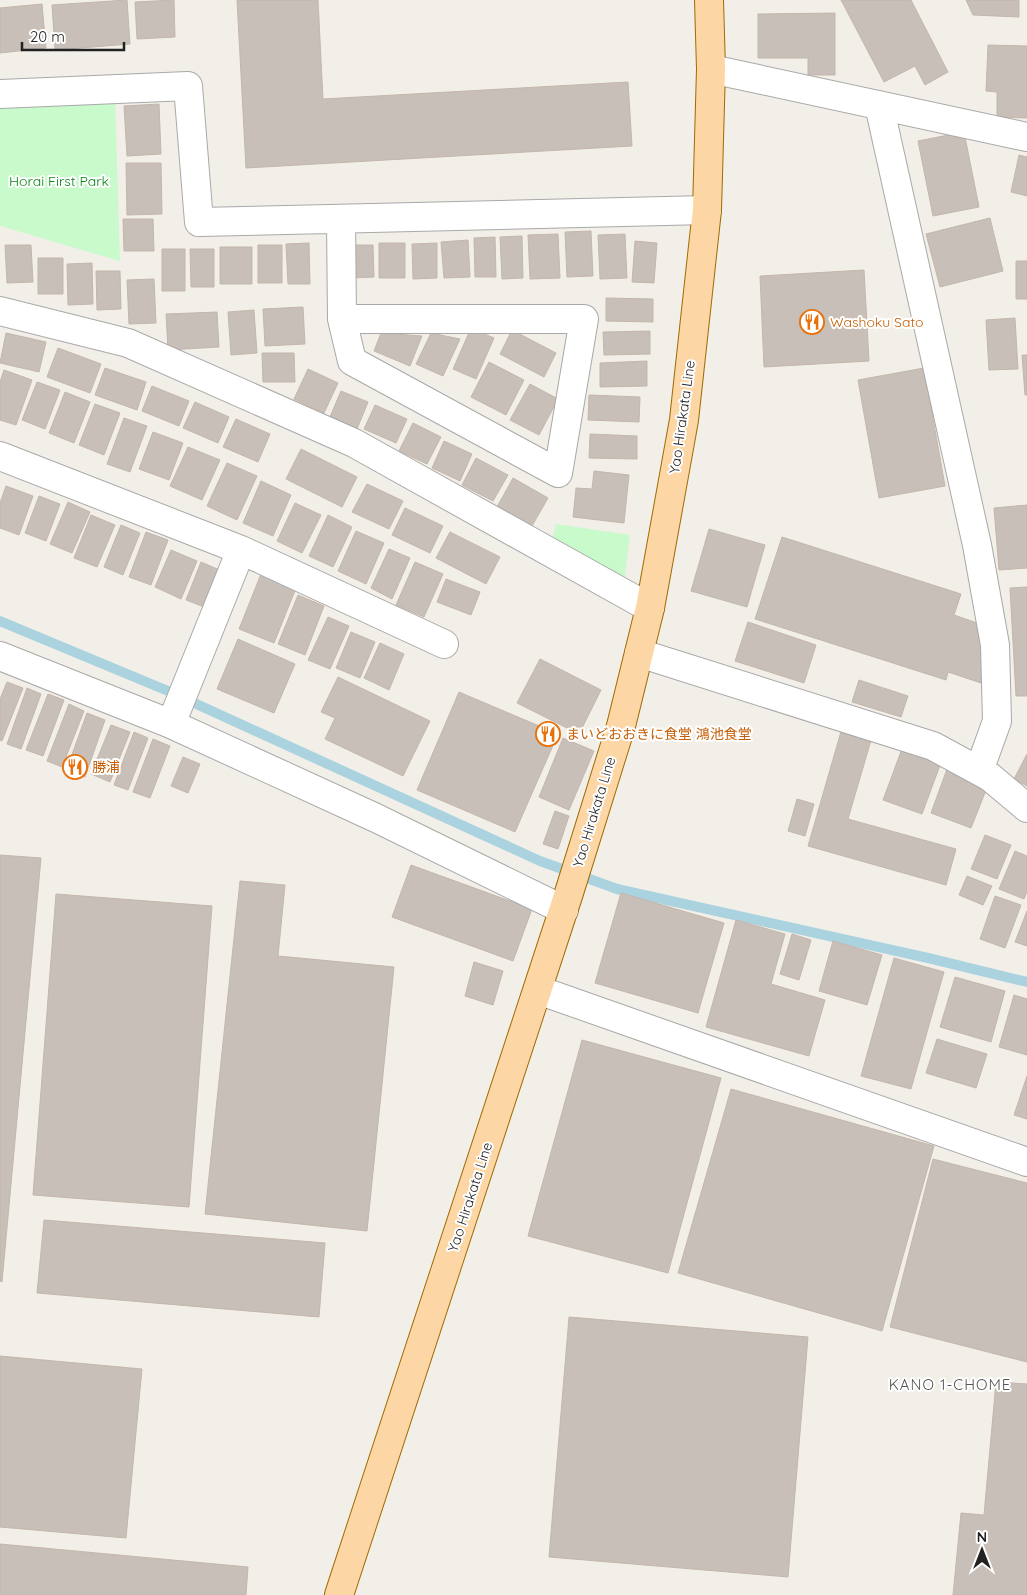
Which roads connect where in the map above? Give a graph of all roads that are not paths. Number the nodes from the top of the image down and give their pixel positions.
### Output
1 (709, 0) edge
2 (711, 69) junction
3 (0, 94) edge
4 (879, 104) junction
5 (1027, 137) edge
6 (707, 210) junction
7 (341, 219) junction
8 (0, 311) edge
9 (342, 319) junction
10 (0, 456) edge
11 (241, 550) junction
12 (650, 608) junction
13 (444, 644) dead end
14 (638, 653) junction
15 (0, 656) edge
16 (172, 721) junction
17 (979, 771) junction
18 (1027, 808) edge
19 (566, 903) junction
20 (538, 990) junction
21 (1027, 1162) edge
22 (339, 1595) edge

1 - 2 main road, Yao Hirakata Line
2 - 4 street
2 - 6 main road, Yao Hirakata Line
3 - 7 street
4 - 5 street
4 - 17 street
6 - 7 street
6 - 12 main road, Yao Hirakata Line
7 - 9 street
8 - 12 street
9 - 9 street
10 - 11 street
11 - 13 street
11 - 16 street
12 - 14 main road, Yao Hirakata Line
14 - 17 street
14 - 19 main road, Yao Hirakata Line
15 - 16 street
16 - 19 street
17 - 18 street
19 - 20 main road, Yao Hirakata Line
20 - 21 street
20 - 22 main road, Yao Hirakata Line

